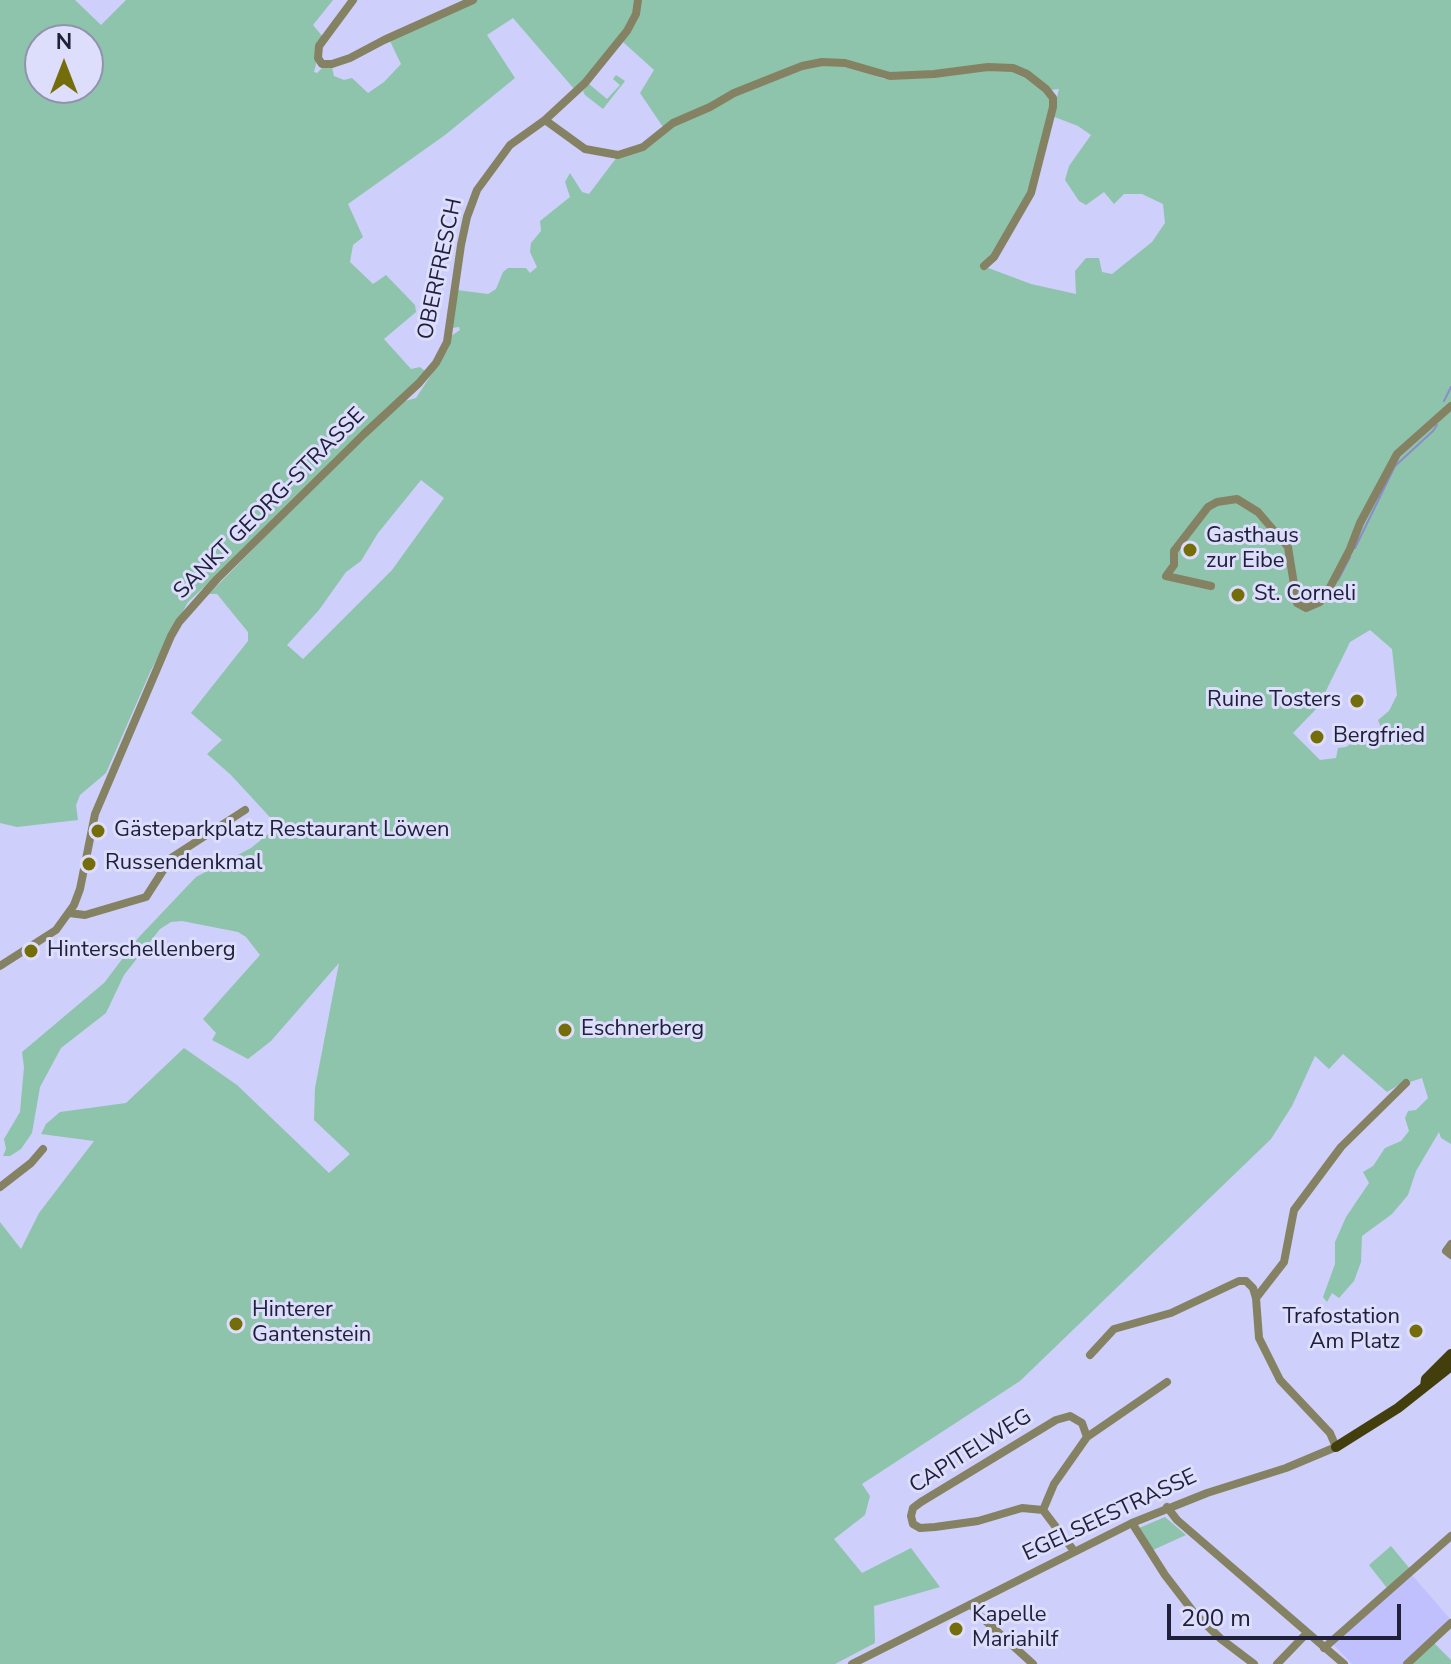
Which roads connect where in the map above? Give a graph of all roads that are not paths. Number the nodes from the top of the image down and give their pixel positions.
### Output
1 (353, 0) edge
2 (473, 0) edge
3 (638, 0) edge
4 (545, 120) junction
5 (984, 266) dead end
6 (399, 401) joint
7 (1451, 406) edge
8 (1211, 586) dead end
9 (245, 810) dead end
10 (69, 913) junction
11 (0, 966) edge
12 (1406, 1083) dead end
13 (43, 1149) dead end
14 (0, 1187) edge
15 (1451, 1244) edge
16 (1451, 1255) edge
17 (1256, 1298) junction
18 (1451, 1354) edge
19 (1090, 1355) dead end
20 (1451, 1366) edge
21 (1167, 1382) dead end
22 (1425, 1386) junction
23 (1087, 1437) junction
24 (1336, 1447) junction
25 (1167, 1507) junction
26 (1043, 1510) junction
27 (1132, 1523) junction
28 (1451, 1536) edge
29 (1074, 1551) junction
30 (971, 1604) junction
31 (1451, 1623) edge
32 (1307, 1633) junction
33 (1324, 1648) junction
34 (852, 1664) edge
35 (1033, 1664) edge
36 (1254, 1664) edge
37 (1277, 1664) edge
38 (1344, 1664) edge
39 (1407, 1664) edge

1 - 2 street
3 - 4 street, OBERFRESCH
4 - 5 street
4 - 6 street, OBERFRESCH
6 - 10 street, SANKT GEORG-STRASSE
7 - 8 street
9 - 10 street
10 - 11 street, SANKT GEORG-STRASSE
12 - 17 street
13 - 14 street
15 - 16 street
17 - 19 street
17 - 24 street
18 - 22 main road, EGELSEESTRASSE
20 - 22 main road, EGELSEESTRASSE
21 - 23 street
22 - 24 main road, EGELSEESTRASSE
23 - 26 street
23 - 26 street, CAPITELWEG
24 - 25 street, EGELSEESTRASSE
25 - 27 street, EGELSEESTRASSE
25 - 32 street
26 - 29 street
27 - 29 street, EGELSEESTRASSE
27 - 36 street
28 - 33 street
29 - 30 street, EGELSEESTRASSE
30 - 34 street, EGELSEESTRASSE
30 - 35 street
31 - 39 street
32 - 33 street
32 - 37 street
33 - 38 street

